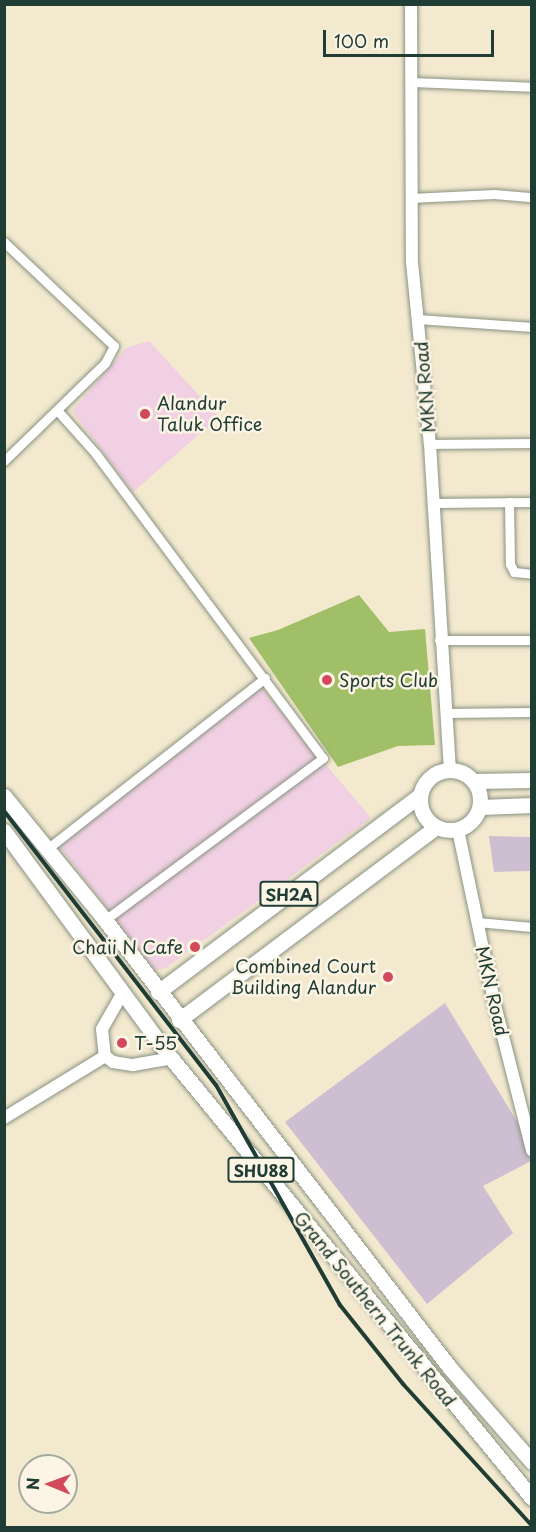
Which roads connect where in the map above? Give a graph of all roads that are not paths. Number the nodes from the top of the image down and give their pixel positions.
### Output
1 (411, 4) edge
2 (410, 82) junction
3 (531, 87) edge
4 (531, 197) edge
5 (410, 198) junction
6 (4, 242) edge
7 (418, 319) junction
8 (531, 327) edge
9 (57, 410) junction
10 (531, 443) edge
11 (430, 444) junction
12 (4, 461) edge
13 (509, 502) junction
14 (531, 502) edge
15 (434, 503) junction
16 (531, 574) edge
17 (439, 640) junction
18 (531, 640) edge
19 (265, 678) junction
20 (531, 712) edge
21 (445, 713) junction
22 (450, 769) junction
23 (531, 780) edge
24 (474, 781) junction
25 (420, 795) junction
26 (4, 796) edge
27 (531, 806) edge
28 (480, 807) junction
29 (436, 827) junction
30 (458, 830) junction
31 (4, 831) edge
32 (46, 849) junction
33 (105, 920) junction
34 (477, 922) junction
35 (531, 927) edge
36 (159, 992) junction
37 (122, 994) junction
38 (179, 1020) junction
39 (105, 1056) junction
40 (171, 1058) junction
41 (4, 1118) edge
42 (531, 1150) edge
43 (531, 1462) edge
44 (531, 1498) edge

1 - 2 street, MKN Road
2 - 3 street
2 - 5 street, MKN Road
4 - 5 street
5 - 7 street, MKN Road
6 - 9 street
7 - 8 street
7 - 11 street, MKN Road
9 - 12 street
9 - 19 street
10 - 11 street
11 - 15 street, MKN Road
13 - 14 street
13 - 15 street
13 - 16 street
15 - 17 street, MKN Road
17 - 18 street
17 - 21 street, MKN Road
19 - 32 street
19 - 33 street
20 - 21 street
21 - 22 street, MKN Road
22 - 24 main road
22 - 25 main road, SH2A
23 - 24 main road
24 - 28 main road
25 - 29 main road
25 - 36 main road, SH2A
26 - 32 main road, Grand Southern Trunk Road / SHU88
27 - 28 main road
28 - 30 main road
29 - 30 main road
29 - 38 main road, SH2A
30 - 34 street, MKN Road
31 - 37 main road, Grand Southern Trunk Road / SHU88
32 - 33 main road, Grand Southern Trunk Road / SHU88
33 - 36 main road, Grand Southern Trunk Road / SHU88
34 - 35 street
34 - 42 street, MKN Road
36 - 38 main road, Grand Southern Trunk Road / SHU88
37 - 39 street
37 - 40 main road, Grand Southern Trunk Road / SHU88
38 - 43 main road, Grand Southern Trunk Road / SHU88
39 - 40 street
39 - 41 street
40 - 44 main road, Grand Southern Trunk Road / SHU88

